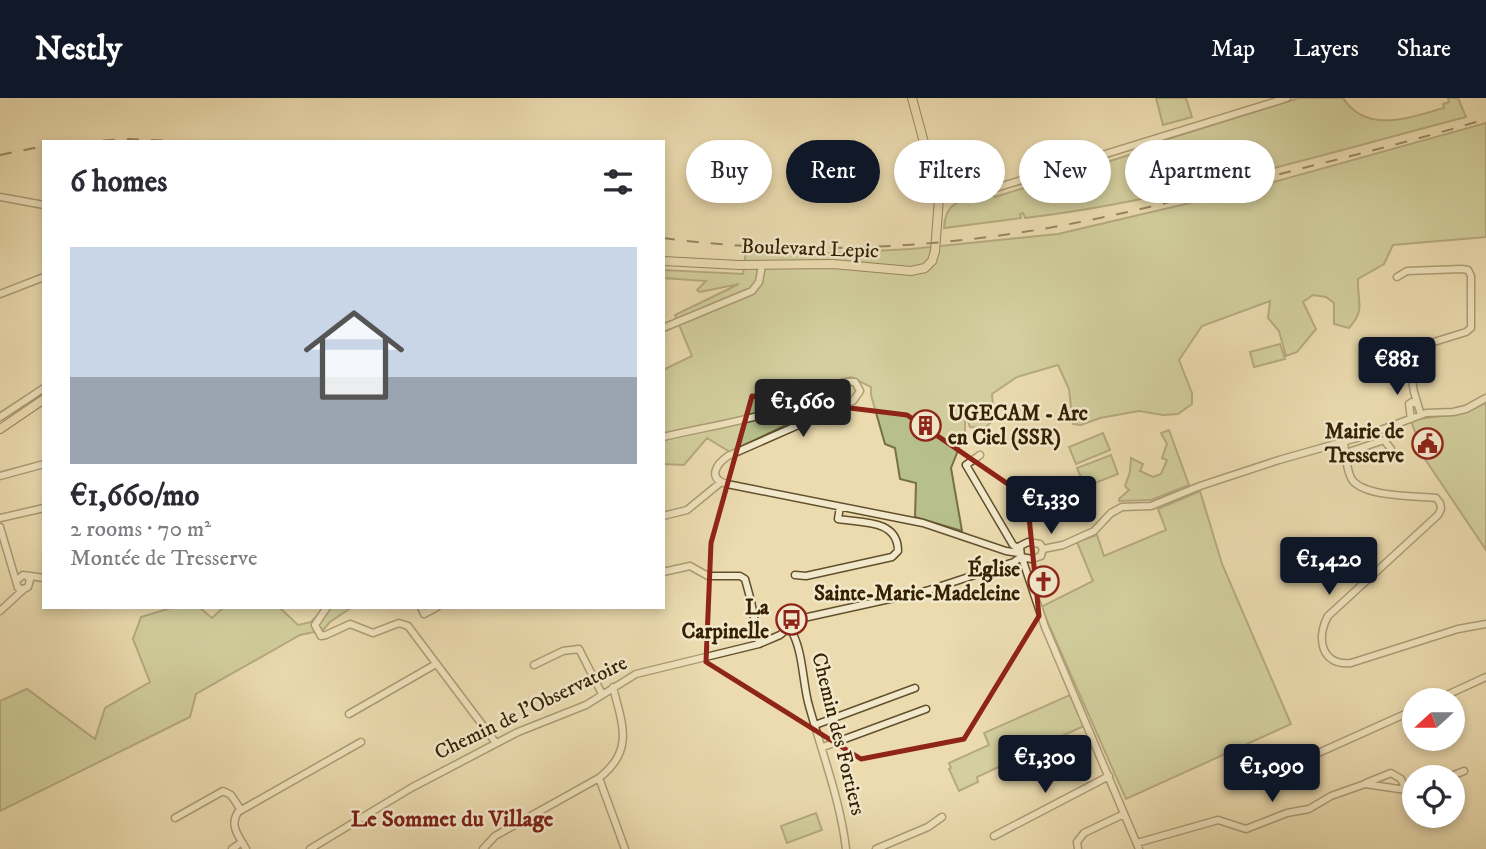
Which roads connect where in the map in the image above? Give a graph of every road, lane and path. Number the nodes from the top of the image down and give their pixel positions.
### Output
1 (912, 98) edge
2 (1287, 98) edge
3 (923, 140) edge
4 (1005, 185) edge
5 (0, 197) edge
6 (939, 203) edge
7 (42, 205) edge
8 (665, 261) edge
9 (762, 265) junction
10 (1397, 277) dead end
11 (42, 278) edge
12 (0, 294) edge
13 (665, 327) edge
14 (42, 389) edge
15 (1486, 398) edge
16 (42, 400) edge
17 (1417, 404) junction
18 (1421, 415) junction
19 (0, 417) edge
20 (1411, 419) junction
21 (0, 429) edge
22 (665, 436) edge
23 (1344, 443) junction
24 (1391, 449) dead end
25 (1346, 453) junction
26 (980, 455) dead end
27 (42, 465) edge
28 (0, 476) edge
29 (720, 483) junction
30 (840, 507) junction
31 (42, 508) edge
32 (665, 516) edge
33 (0, 518) edge
34 (0, 527) edge
35 (1043, 549) junction
36 (1022, 555) junction
37 (9, 558) junction
38 (665, 572) edge
39 (25, 575) junction
40 (795, 575) dead end
41 (42, 578) edge
42 (42, 579) edge
43 (16, 583) junction
44 (27, 587) junction
45 (13, 598) junction
46 (326, 609) edge
47 (0, 611) edge
48 (1486, 624) edge
49 (790, 628) junction
50 (759, 644) junction
51 (436, 664) junction
52 (534, 665) dead end
53 (1486, 677) edge
54 (613, 687) junction
55 (915, 688) dead end
56 (1462, 688) edge
57 (602, 694) junction
58 (926, 709) dead end
59 (349, 714) dead end
60 (1402, 715) edge
61 (815, 725) junction
62 (361, 742) dead end
63 (496, 743) junction
64 (823, 747) junction
65 (1276, 772) dead end
66 (1109, 776) junction
67 (599, 778) junction
68 (1402, 781) edge
69 (1365, 784) junction
70 (1402, 789) edge
71 (241, 810) junction
72 (1124, 814) junction
73 (942, 817) dead end
74 (175, 818) dead end
75 (994, 836) dead end
76 (244, 846) edge
77 (1138, 846) edge
78 (232, 849) edge
79 (310, 849) edge
80 (483, 849) edge
81 (625, 849) edge
82 (846, 849) edge
83 (876, 849) edge
84 (1078, 849) edge

1 - 3 main road
2 - 4 street
5 - 7 street
6 - 9 main road, Boulevard Lepic
8 - 9 main road, Boulevard Lepic
9 - 13 street
10 - 17 street
11 - 12 street
14 - 19 street
15 - 18 street
16 - 21 main road
17 - 18 street
17 - 20 street
18 - 20 street
20 - 23 street
22 - 29 street
23 - 25 street
23 - 35 street
24 - 25 street
25 - 48 street
26 - 36 street
27 - 28 street
29 - 30 street
29 - 32 street
30 - 36 street
30 - 40 street
31 - 33 street
34 - 37 street
35 - 36 street
35 - 36 street
36 - 49 street, Chemin de l'Observatoire
36 - 66 street
37 - 39 street
37 - 43 street
38 - 50 street
39 - 41 street
39 - 43 street
39 - 44 street
42 - 44 street
43 - 44 street
43 - 45 street
44 - 45 street
45 - 47 street
46 - 51 street
49 - 50 street, Chemin de l'Observatoire
49 - 61 street, Chemin des Fortiers
50 - 54 street, Chemin de l'Observatoire
51 - 59 street
51 - 63 street
52 - 57 street
53 - 56 street
54 - 57 street, Chemin de l'Observatoire
54 - 67 street
55 - 61 street
57 - 63 street, Chemin de l'Observatoire
58 - 64 street
60 - 65 street
61 - 64 street, Chemin des Fortiers
62 - 71 street
63 - 79 street, Chemin de l'Observatoire
64 - 82 street, Chemin des Fortiers
66 - 72 street
66 - 75 street
67 - 80 street
67 - 81 street
68 - 69 street
69 - 70 street
69 - 77 street
71 - 74 street
71 - 76 street
72 - 77 street
72 - 84 street
73 - 83 street
76 - 78 street

